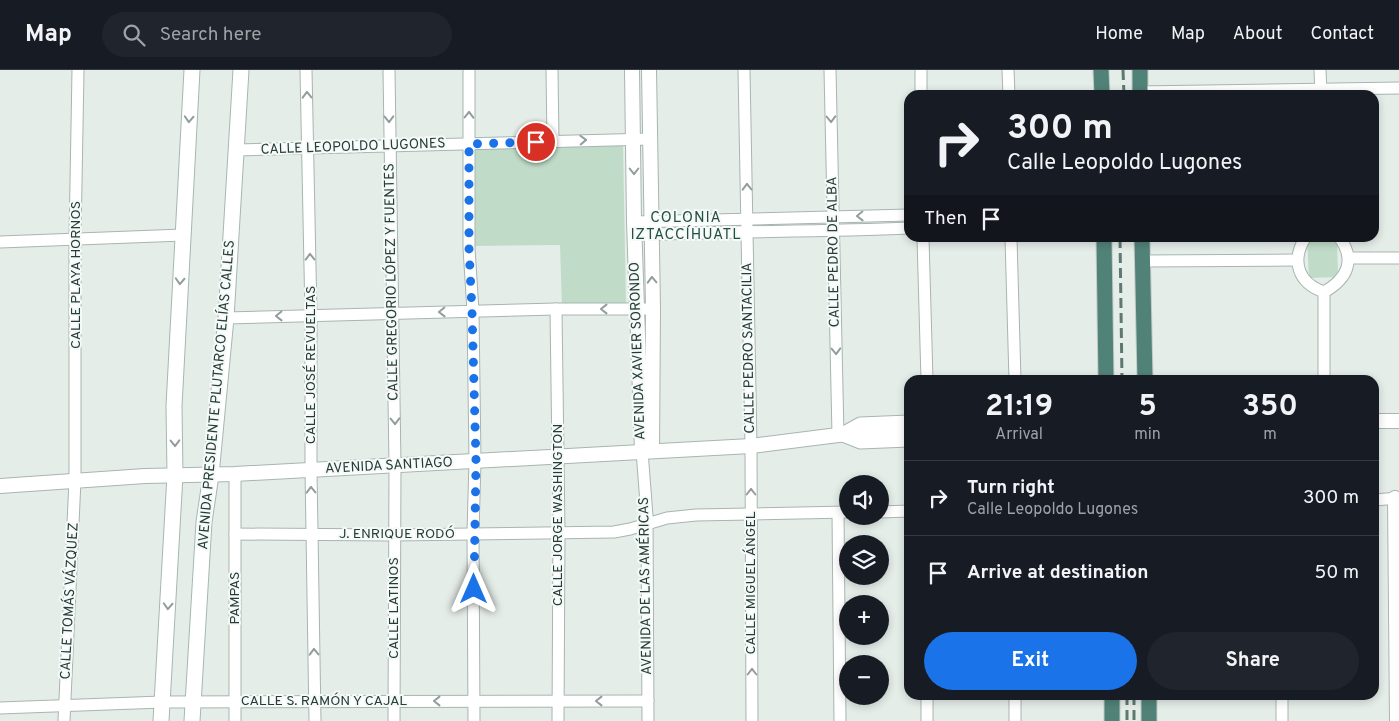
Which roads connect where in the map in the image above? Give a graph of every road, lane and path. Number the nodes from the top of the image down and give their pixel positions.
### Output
1 (78, 70) edge
2 (192, 70) edge
3 (242, 70) edge
4 (306, 70) edge
5 (389, 70) edge
6 (469, 70) edge
7 (552, 70) edge
8 (632, 70) edge
9 (649, 70) edge
10 (744, 70) edge
11 (830, 70) edge
12 (921, 70) edge
13 (1008, 70) edge
14 (1101, 70) edge
15 (1140, 70) edge
16 (1320, 70) edge
17 (1399, 88) edge
18 (921, 90) edge
19 (1009, 90) edge
20 (1102, 90) edge
21 (1140, 90) edge
22 (1321, 90) edge
23 (1360, 90) edge
24 (634, 139) junction
25 (650, 139) junction
26 (552, 141) junction
27 (469, 144) junction
28 (390, 146) junction
29 (308, 148) junction
30 (237, 150) junction
31 (904, 215) edge
32 (832, 216) junction
33 (747, 219) junction
34 (634, 228) junction
35 (651, 228) junction
36 (904, 228) edge
37 (748, 231) junction
38 (833, 231) junction
39 (183, 235) junction
40 (75, 239) junction
41 (0, 242) edge
42 (923, 242) edge
43 (1012, 242) edge
44 (1104, 242) edge
45 (1142, 242) edge
46 (1303, 242) edge
47 (1343, 242) edge
48 (1349, 258) junction
49 (1399, 258) edge
50 (1297, 260) junction
51 (1142, 261) junction
52 (1324, 292) junction
53 (556, 309) junction
54 (638, 309) junction
55 (653, 309) junction
56 (472, 311) junction
57 (393, 313) junction
58 (311, 316) junction
59 (226, 318) junction
60 (926, 375) edge
61 (1015, 375) edge
62 (1106, 375) edge
63 (1145, 375) edge
64 (1324, 375) edge
65 (1379, 418) edge
66 (904, 421) edge
67 (1379, 421) edge
68 (1394, 421) edge
69 (1379, 425) edge
70 (904, 430) edge
71 (838, 435) junction
72 (904, 441) edge
73 (751, 446) junction
74 (647, 451) junction
75 (558, 457) junction
76 (476, 461) junction
77 (395, 465) junction
78 (311, 470) junction
79 (235, 474) junction
80 (175, 475) junction
81 (211, 475) junction
82 (75, 480) junction
83 (0, 486) edge
84 (1397, 498) edge
85 (1379, 500) edge
86 (904, 511) edge
87 (839, 512) edge
88 (889, 512) edge
89 (751, 514) junction
90 (647, 523) junction
91 (843, 525) edge
92 (474, 533) junction
93 (559, 533) junction
94 (235, 534) junction
95 (312, 535) junction
96 (394, 535) junction
97 (927, 700) edge
98 (1015, 700) edge
99 (1112, 700) edge
100 (1149, 700) edge
101 (1282, 700) edge
102 (315, 701) junction
103 (394, 701) junction
104 (474, 701) junction
105 (559, 701) junction
106 (648, 701) junction
107 (162, 702) junction
108 (194, 702) junction
109 (236, 702) junction
110 (65, 706) junction
111 (0, 708) edge
112 (64, 721) edge
113 (161, 721) edge
114 (192, 721) edge
115 (236, 721) edge
116 (315, 721) edge
117 (394, 721) edge
118 (474, 721) edge
119 (558, 721) edge
120 (648, 721) edge
121 (752, 721) edge
122 (840, 721) edge
123 (927, 721) edge
124 (1015, 721) edge
125 (1112, 721) edge
126 (1149, 721) edge
127 (1282, 721) edge
128 (1396, 721) edge

1 - 40 street, CALLE PLAYA HORNOS
2 -> 39 main road
3 - 30 main road, AVENIDA PRESIDENTE PLUTARCO ELÍAS CALLES
29 -> 4 street, CALLE JOSÉ REVUELTAS
5 -> 28 street, CALLE GREGORIO LÓPEZ Y FUENTES
27 -> 6 street
7 - 26 street
8 - 24 street, AVENIDA XAVIER SORONDO
9 - 25 street, AVENIDA XAVIER SORONDO
33 -> 10 street, CALLE PEDRO SANTACILIA
11 -> 32 street, CALLE PEDRO DE ALBA
12 - 18 street
13 - 19 street
14 - 20 highway
15 - 21 highway
16 - 22 street
17 - 23 street
24 - 25 street, CALLE LEOPOLDO LUGONES
26 -> 24 street, CALLE LEOPOLDO LUGONES
24 -> 34 street, AVENIDA XAVIER SORONDO
25 - 35 street, AVENIDA XAVIER SORONDO
26 - 27 street, CALLE LEOPOLDO LUGONES
27 - 28 street, CALLE LEOPOLDO LUGONES
27 - 56 street
28 - 29 street, CALLE LEOPOLDO LUGONES
28 - 57 street, CALLE GREGORIO LÓPEZ Y FUENTES
29 - 30 street, CALLE LEOPOLDO LUGONES
58 -> 29 street, CALLE JOSÉ REVUELTAS
30 - 59 main road, AVENIDA PRESIDENTE PLUTARCO ELÍAS CALLES
31 -> 32 street
32 - 33 street
32 - 38 street, CALLE PEDRO DE ALBA
33 - 35 street
33 - 37 street, CALLE PEDRO SANTACILIA
34 - 35 street
34 - 54 street, AVENIDA XAVIER SORONDO
35 - 37 street
55 -> 35 street, AVENIDA XAVIER SORONDO
36 - 38 street
37 - 38 street
37 - 73 street, CALLE PEDRO SANTACILIA
38 -> 71 street, CALLE PEDRO DE ALBA
39 - 40 street
39 -> 80 main road
40 - 41 street
40 - 82 street, CALLE PLAYA HORNOS
42 - 60 street
43 - 61 street
44 - 62 highway
45 - 51 highway
46 - 50 street
47 - 48 street
48 - 49 street
48 - 52 street
50 - 51 street
50 - 52 street
51 - 63 highway
52 - 64 street
54 -> 53 street
53 - 56 street
53 - 75 street, CALLE JORGE WASHINGTON
54 - 55 street
54 - 74 street, AVENIDA XAVIER SORONDO
55 - 74 street, AVENIDA XAVIER SORONDO
56 -> 57 street
56 - 76 street
57 - 58 street
57 -> 77 street, CALLE GREGORIO LÓPEZ Y FUENTES
58 -> 59 street
58 - 78 street, CALLE JOSÉ REVUELTAS
59 - 81 main road, AVENIDA PRESIDENTE PLUTARCO ELÍAS CALLES
65 - 68 street
66 - 71 street, AVENIDA SANTIAGO
67 - 68 street
68 - 69 street
70 - 71 street, AVENIDA SANTIAGO
71 - 72 street, AVENIDA SANTIAGO
71 - 73 street, AVENIDA SANTIAGO
73 - 74 street, AVENIDA SANTIAGO
89 -> 73 street, CALLE MIGUEL ÁNGEL
74 - 75 street, AVENIDA SANTIAGO
74 - 90 street, AVENIDA DE LAS AMÉRICAS
75 - 76 street, AVENIDA SANTIAGO
75 - 93 street, CALLE JORGE WASHINGTON
76 - 77 street, AVENIDA SANTIAGO
76 - 92 street
77 - 78 street, AVENIDA SANTIAGO
77 - 96 street, CALLE LATINOS
78 - 79 street, AVENIDA SANTIAGO
95 -> 78 street, CALLE JOSÉ REVUELTAS
79 - 81 street, AVENIDA SANTIAGO
79 - 94 street, PAMPAS
80 - 81 street, AVENIDA SANTIAGO
80 - 82 street, AVENIDA SANTIAGO
80 -> 107 main road
81 - 108 main road, AVENIDA PRESIDENTE PLUTARCO ELÍAS CALLES
82 - 83 street, AVENIDA SANTIAGO
82 - 110 street, CALLE TOMÁS VÁZQUEZ
84 - 85 street
84 - 128 street
86 - 88 street
87 - 89 street, J. ENRIQUE RODÓ
89 - 90 street, J. ENRIQUE RODÓ
121 -> 89 street, CALLE MIGUEL ÁNGEL
90 - 93 street, J. ENRIQUE RODÓ
90 - 106 street, AVENIDA DE LAS AMÉRICAS
91 - 122 street
92 - 93 street, J. ENRIQUE RODÓ
92 - 96 street, J. ENRIQUE RODÓ
92 - 104 street
93 - 105 street, CALLE JORGE WASHINGTON
94 - 95 street, J. ENRIQUE RODÓ
94 - 109 street, PAMPAS
95 - 96 street, J. ENRIQUE RODÓ
102 -> 95 street, CALLE JOSÉ REVUELTAS
96 - 103 street, CALLE LATINOS
97 - 123 street
98 - 124 street
99 - 125 highway
100 - 126 highway
101 - 127 street
102 - 103 street, CALLE S. RAMÓN Y CAJAL
102 - 109 street, CALLE S. RAMÓN Y CAJAL
102 - 116 street, CALLE JOSÉ REVUELTAS
104 -> 103 street, CALLE S. RAMÓN Y CAJAL
103 - 117 street, CALLE LATINOS
104 - 105 street, CALLE S. RAMÓN Y CAJAL
104 - 118 street
106 -> 105 street, CALLE S. RAMÓN Y CAJAL
105 - 119 street, CALLE JORGE WASHINGTON
106 - 120 street, AVENIDA DE LAS AMÉRICAS
107 - 108 street, CALLE S. RAMÓN Y CAJAL
107 - 110 street, CALLE S. RAMÓN Y CAJAL
107 - 113 main road
108 - 109 street, CALLE S. RAMÓN Y CAJAL
108 - 114 main road, AVENIDA PRESIDENTE PLUTARCO ELÍAS CALLES
109 - 115 street, PAMPAS
110 - 111 street, CALLE S. RAMÓN Y CAJAL
110 - 112 street, CALLE TOMÁS VÁZQUEZ

